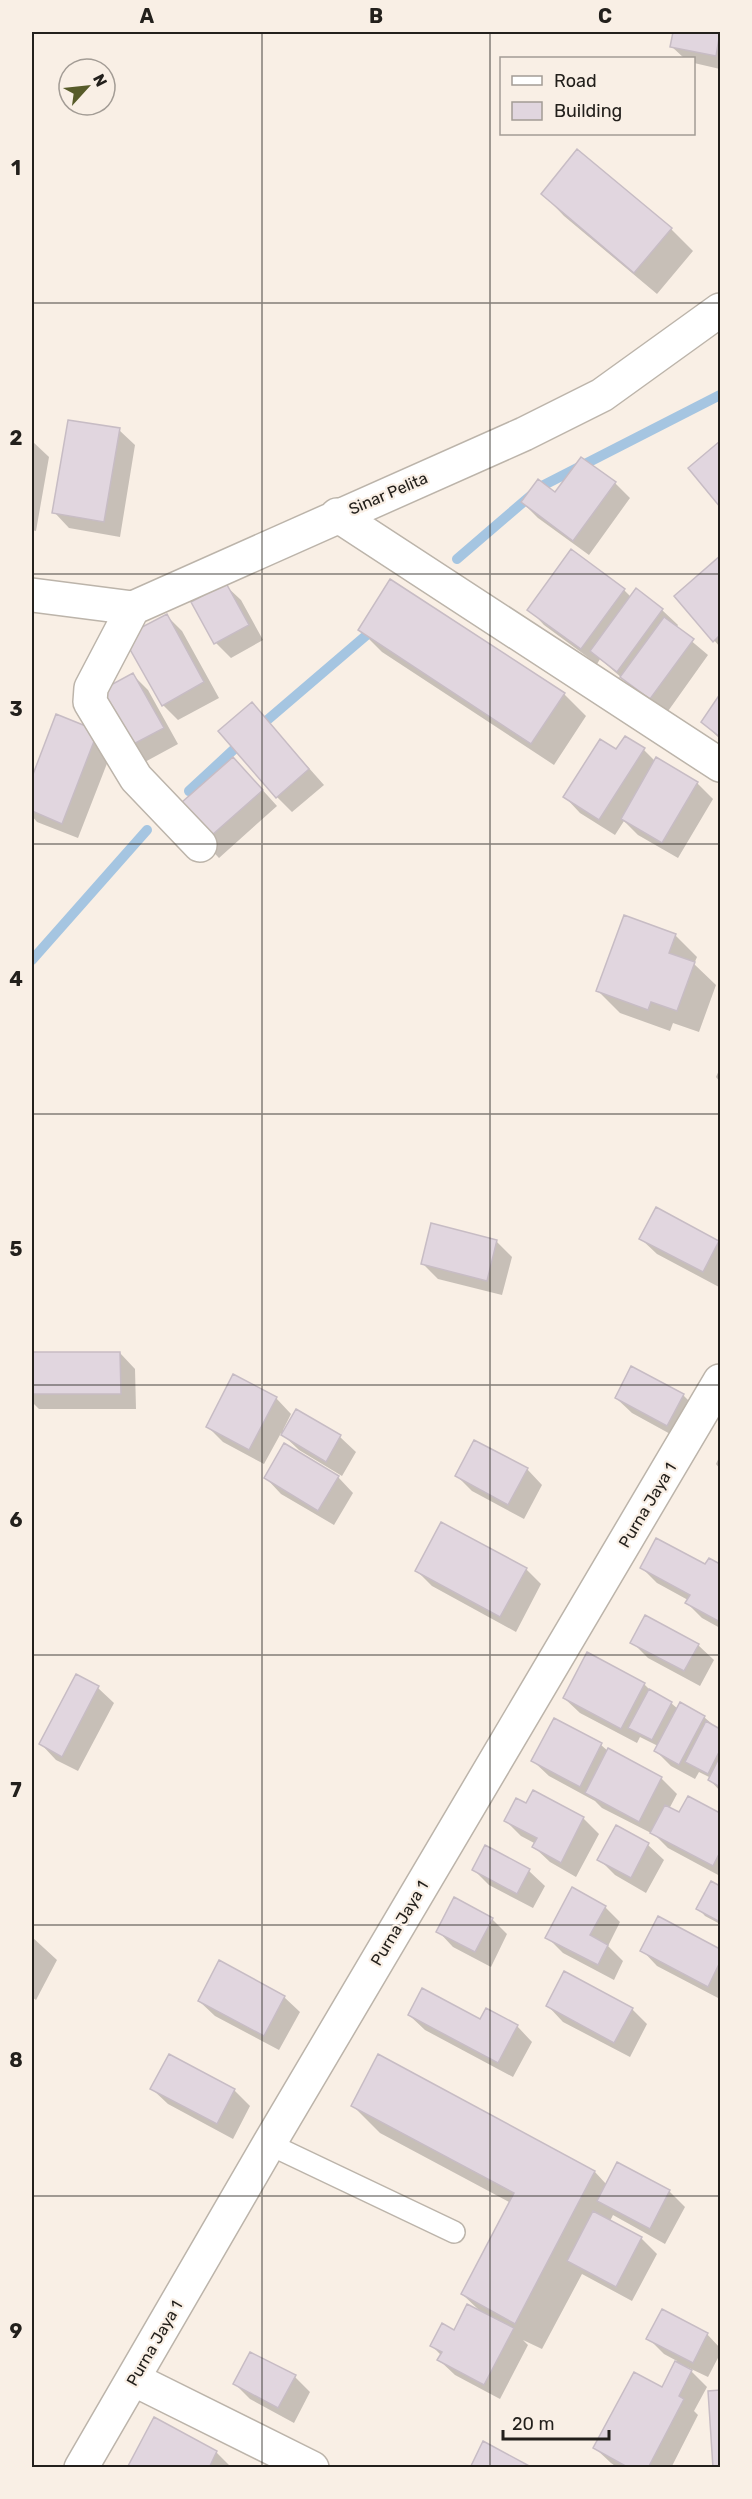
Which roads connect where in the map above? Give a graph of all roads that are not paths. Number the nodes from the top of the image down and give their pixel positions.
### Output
1 (720, 310) edge
2 (337, 515) junction
3 (32, 595) edge
4 (133, 608) junction
5 (720, 765) edge
6 (200, 845) dead end
7 (720, 1381) edge
8 (269, 2144) junction
9 (454, 2232) dead end
10 (133, 2379) junction
11 (81, 2468) edge
12 (312, 2468) edge

1 - 2 street, Sinar Pelita
2 - 4 street, Sinar Pelita
2 - 5 street
3 - 4 street
4 - 6 street
7 - 8 street, Purna Jaya 1
8 - 9 lane
8 - 10 street, Purna Jaya 1
10 - 11 street, Purna Jaya 1
10 - 12 street

